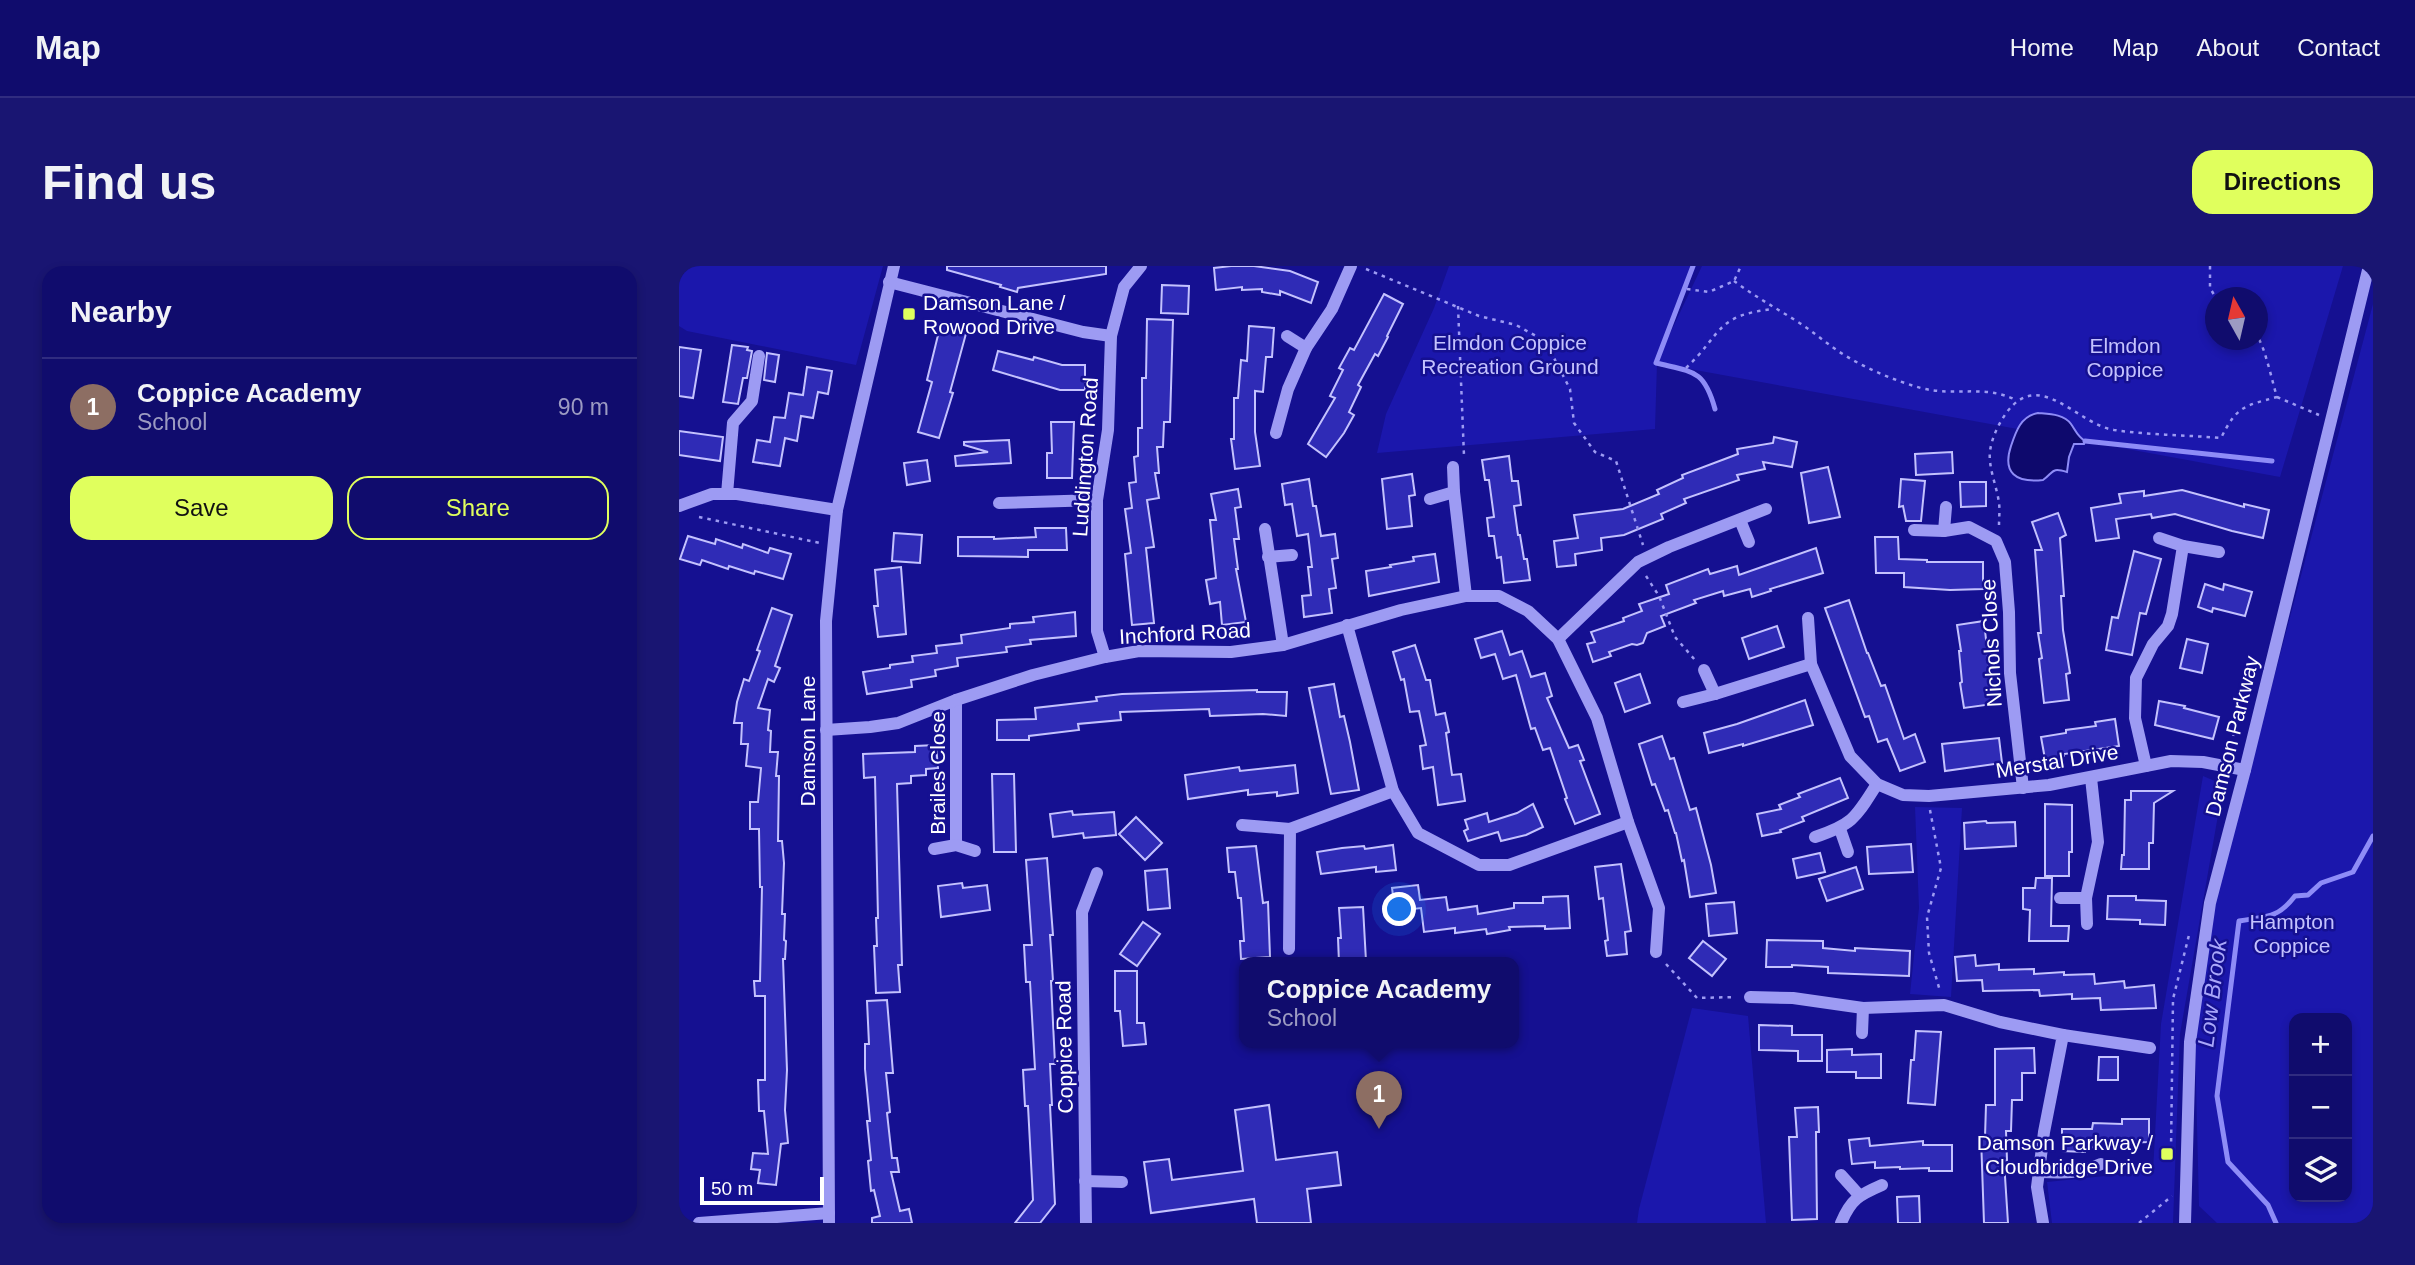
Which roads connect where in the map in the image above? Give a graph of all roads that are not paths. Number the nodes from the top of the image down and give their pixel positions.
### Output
1 (894, 266) edge
2 (1140, 266) edge
3 (1350, 266) edge
4 (2369, 266) edge
5 (890, 282) junction
6 (1111, 336) junction
7 (1287, 336) dead end
8 (1306, 348) junction
9 (759, 356) dead end
10 (1276, 433) dead end
11 (1453, 467) road end
12 (1454, 492) junction
13 (727, 494) junction
14 (1430, 499) dead end
15 (1097, 500) junction
16 (999, 503) dead end
17 (679, 506) edge
18 (1946, 507) dead end
19 (1766, 509) dead end
20 (837, 510) junction
21 (1740, 520) junction
22 (1265, 529) dead end
23 (1915, 530) dead end
24 (1944, 531) junction
25 (2159, 538) dead end
26 (1749, 542) dead end
27 (2183, 546) junction
28 (2219, 552) dead end
29 (1292, 555) dead end
30 (1268, 557) junction
31 (1466, 596) junction
32 (1808, 618) dead end
33 (1347, 625) junction
34 (1558, 639) junction
35 (1283, 645) junction
36 (1105, 657) junction
37 (1811, 664) junction
38 (1704, 670) road end
39 (1714, 694) junction
40 (956, 700) junction
41 (1683, 702) dead end
42 (826, 730) junction
43 (2146, 766) junction
44 (2245, 770) junction
45 (2091, 778) junction
46 (1877, 784) junction
47 (2023, 788) junction
48 (1393, 791) junction
49 (1628, 822) junction
50 (1242, 825) dead end
51 (1290, 829) junction
52 (1840, 829) junction
53 (1815, 837) dead end
54 (956, 845) junction
55 (934, 849) dead end
56 (975, 851) dead end
57 (1848, 852) dead end
58 (1097, 873) dead end
59 (2060, 898) dead end
60 (2086, 898) junction
61 (2087, 924) dead end
62 (1289, 949) dead end
63 (1656, 952) road end
64 (1750, 997) road end
65 (1863, 1008) junction
66 (1862, 1033) dead end
67 (2063, 1035) junction
68 (2150, 1048) dead end
69 (2101, 1164) dead end
70 (2039, 1172) junction
71 (1841, 1175) dead end
72 (1085, 1181) junction
73 (1122, 1182) dead end
74 (1882, 1185) dead end
75 (1859, 1195) junction
76 (829, 1218) edge
77 (699, 1223) edge
78 (1086, 1223) edge
79 (1841, 1223) edge
80 (2043, 1223) edge
81 (2185, 1223) edge

1 - 5 street, Damson Lane
2 - 6 street, Luddington Road
3 - 8 street
4 - 44 street, Damson Parkway
5 - 6 street
5 - 20 street, Damson Lane
6 - 15 street, Luddington Road
7 - 8 street
8 - 10 street
9 - 13 street
11 - 12 street
12 - 14 street
12 - 31 street
13 - 17 street
13 - 20 street
15 - 16 street
15 - 36 street, Luddington Road
18 - 24 street
19 - 21 street
20 - 42 street, Damson Lane
21 - 26 street
21 - 34 street
22 - 30 street
23 - 24 street
24 - 47 street, Nichols Close
25 - 27 street
27 - 28 street
27 - 43 street
29 - 30 street
30 - 35 street
31 - 33 street, Inchford Road
31 - 34 street, Inchford Road
32 - 37 street, Merstal Drive
33 - 35 street, Inchford Road
33 - 48 street
34 - 49 street, Inchford Road
35 - 36 street, Inchford Road
36 - 40 street, Inchford Road
37 - 39 street
37 - 46 street, Merstal Drive
38 - 39 street
39 - 41 street
40 - 42 street, Inchford Road
40 - 54 street, Brailes Close
42 - 76 street, Damson Lane
43 - 44 street, Merstal Drive
43 - 45 street, Merstal Drive
44 - 81 street, Damson Parkway
45 - 47 street, Merstal Drive
45 - 60 street
46 - 47 street, Merstal Drive
46 - 52 street
48 - 49 street
48 - 51 street
49 - 63 street, Inchford Road
50 - 51 street
51 - 62 street
52 - 53 street
52 - 57 street
54 - 55 street
54 - 56 street
58 - 72 street, Coppice Road
59 - 60 street
60 - 61 street
64 - 65 street
65 - 66 street
65 - 67 street
67 - 68 street
67 - 70 street
69 - 70 street
70 - 80 street
71 - 75 street
72 - 73 street
72 - 78 street, Coppice Road
74 - 75 street
75 - 79 street
76 - 77 street

